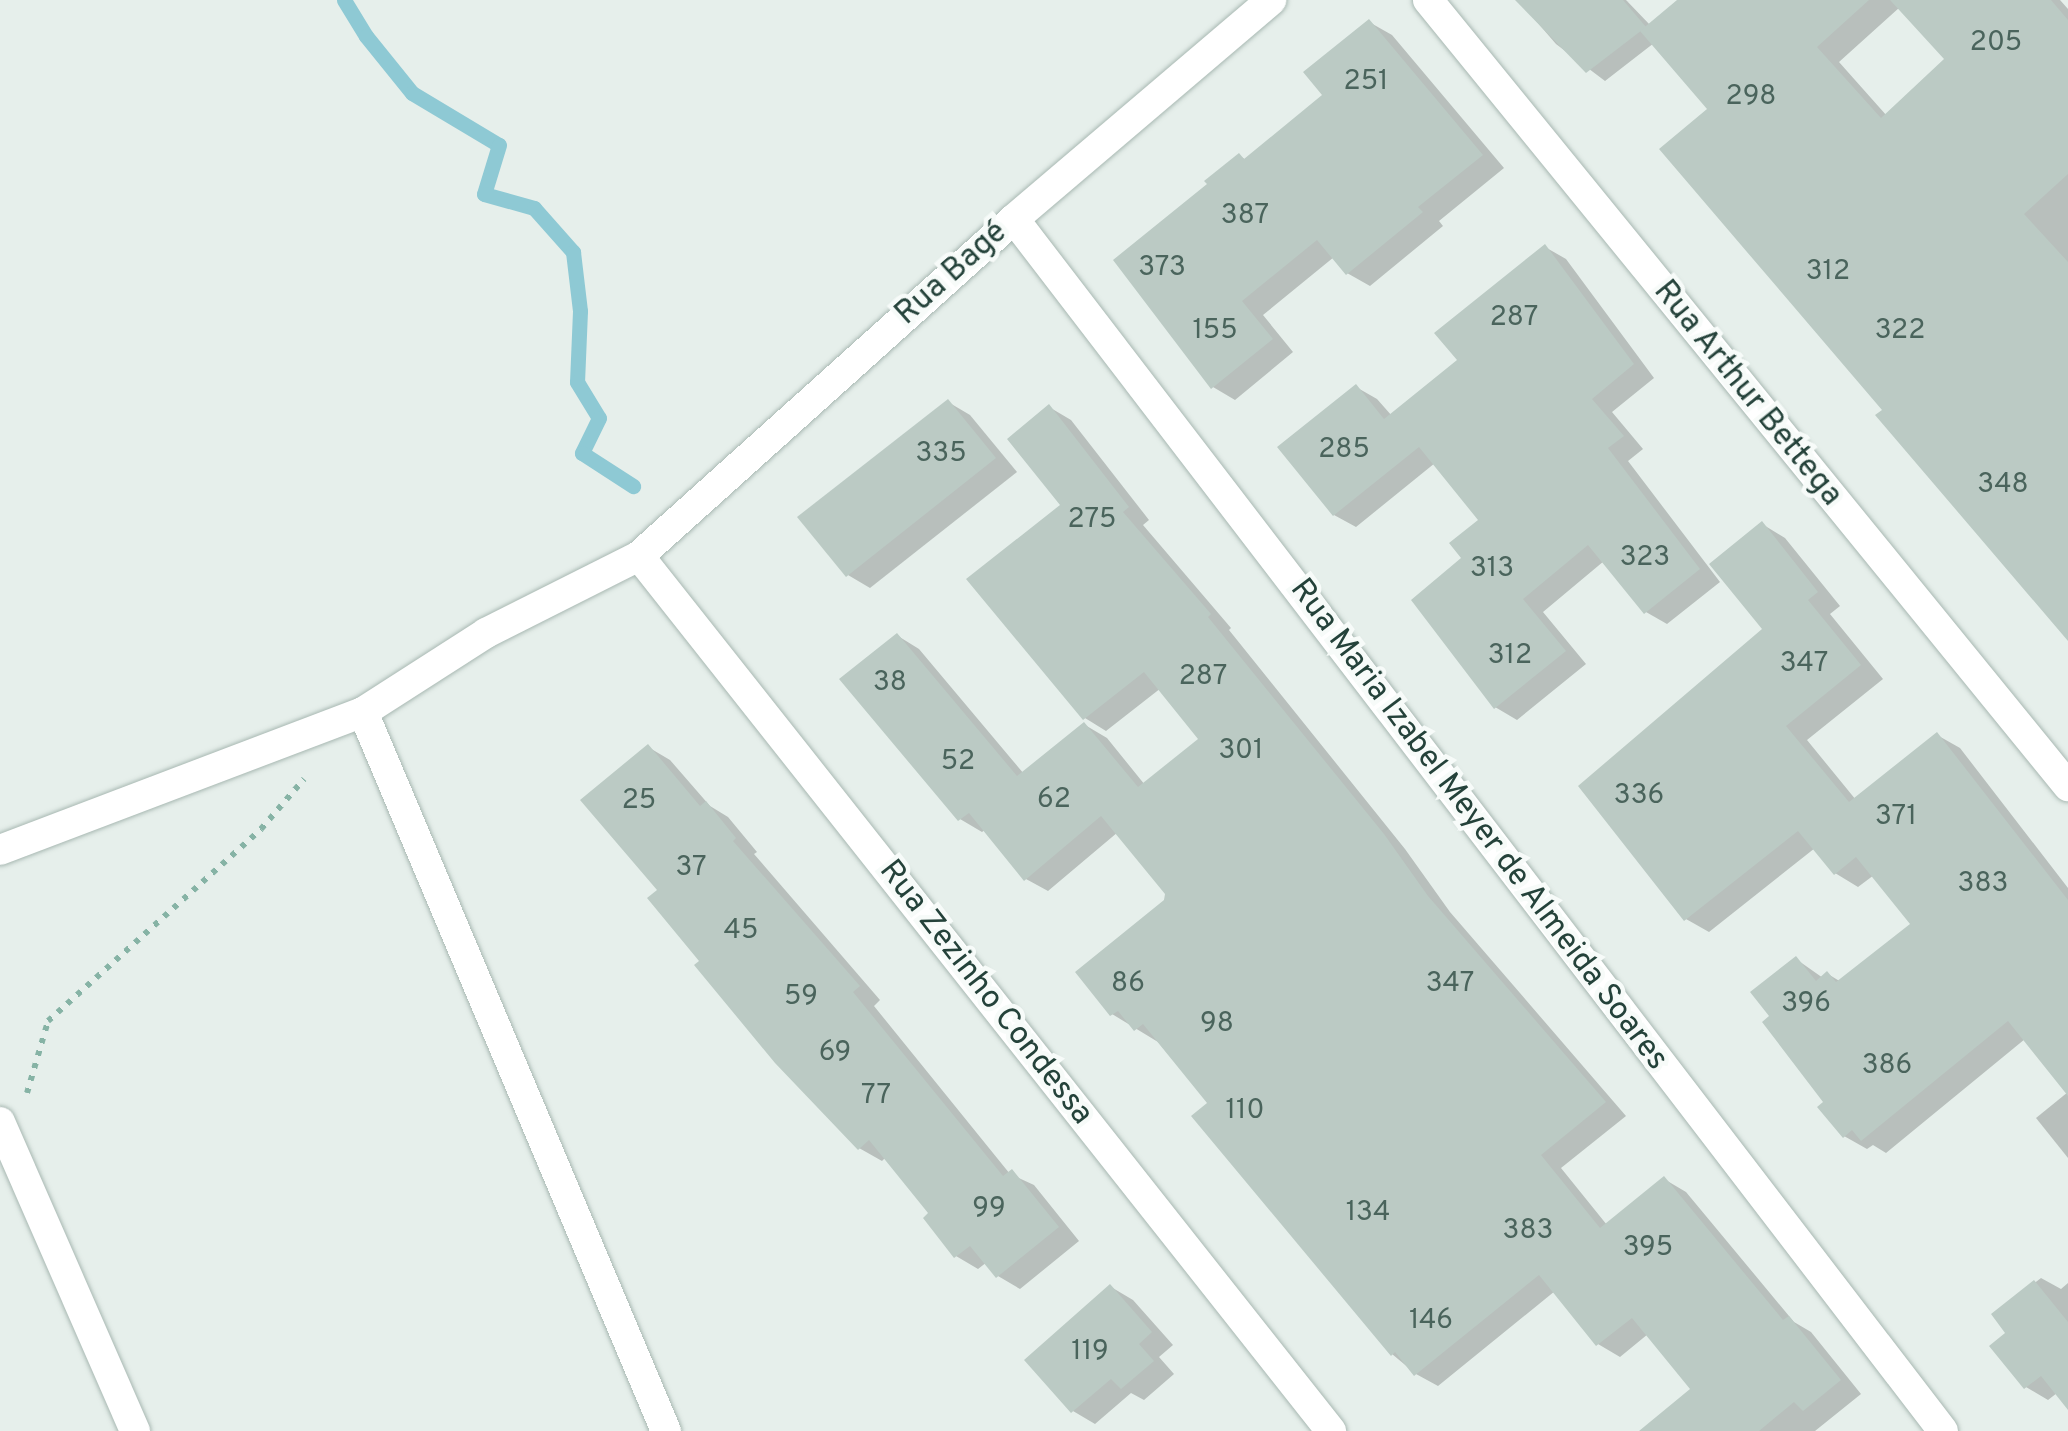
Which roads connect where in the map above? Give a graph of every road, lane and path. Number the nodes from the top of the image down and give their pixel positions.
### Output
1 (1272, 0) edge
2 (1428, 0) edge
3 (1014, 218) junction
4 (639, 556) junction
5 (363, 712) junction
6 (312, 770) dead end
7 (2068, 786) edge
8 (0, 850) edge
9 (6, 1135) edge
10 (136, 1431) edge
11 (666, 1431) edge
12 (1331, 1431) edge
13 (1943, 1431) edge

1 - 3 street, Rua Bagé
2 - 7 street, Rua Arthur Bettega
3 - 4 street, Rua Bagé
3 - 13 street, Rua Maria Izabel Meyer de Almeida Soares
4 - 5 street, Rua Bagé
4 - 12 street, Rua Zezinho Condessa
5 - 8 street, Rua Bagé
5 - 11 street
6 - 9 path
9 - 10 street

